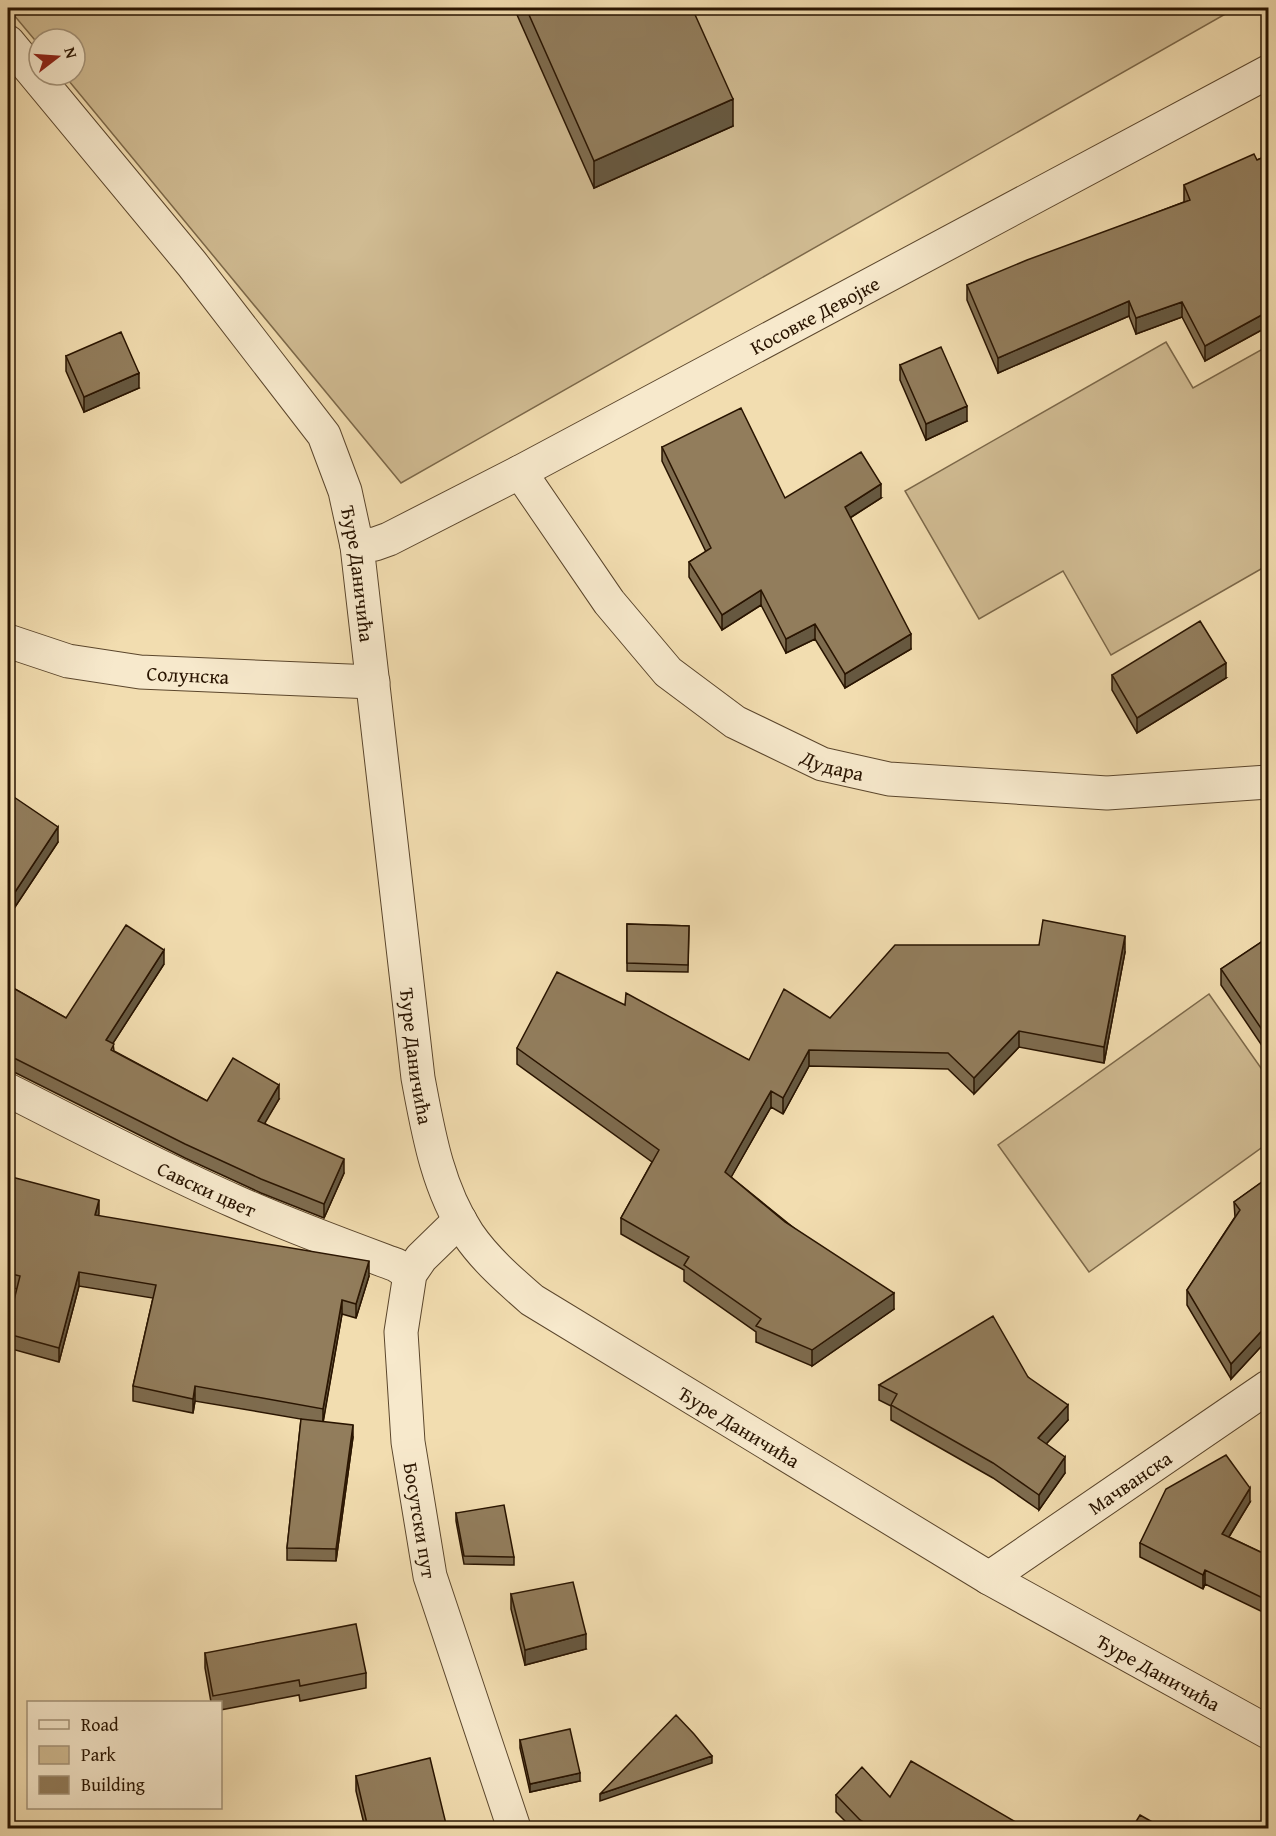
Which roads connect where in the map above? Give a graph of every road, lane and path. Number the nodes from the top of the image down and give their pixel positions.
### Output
1 (8, 42) edge
2 (1269, 72) edge
3 (520, 472) junction
4 (357, 546) junction
5 (8, 641) edge
6 (373, 682) junction
7 (1269, 782) edge
8 (8, 1090) edge
9 (460, 1220) junction
10 (410, 1274) junction
11 (1269, 1387) edge
12 (989, 1578) junction
13 (1269, 1732) edge
14 (514, 1828) edge

1 - 4 street, Ђуре Даничића
2 - 3 street, Косовке Девојке
3 - 4 street, Косовке Девојке
3 - 7 street, Дудара
4 - 6 street, Ђуре Даничића
5 - 6 street, Солунска
6 - 9 street, Ђуре Даничића
8 - 10 street, Савски цвет
9 - 10 street, Босутски пут
9 - 12 street, Ђуре Даничића
10 - 14 street, Босутски пут
11 - 12 street, Мачванска
12 - 13 street, Ђуре Даничића

